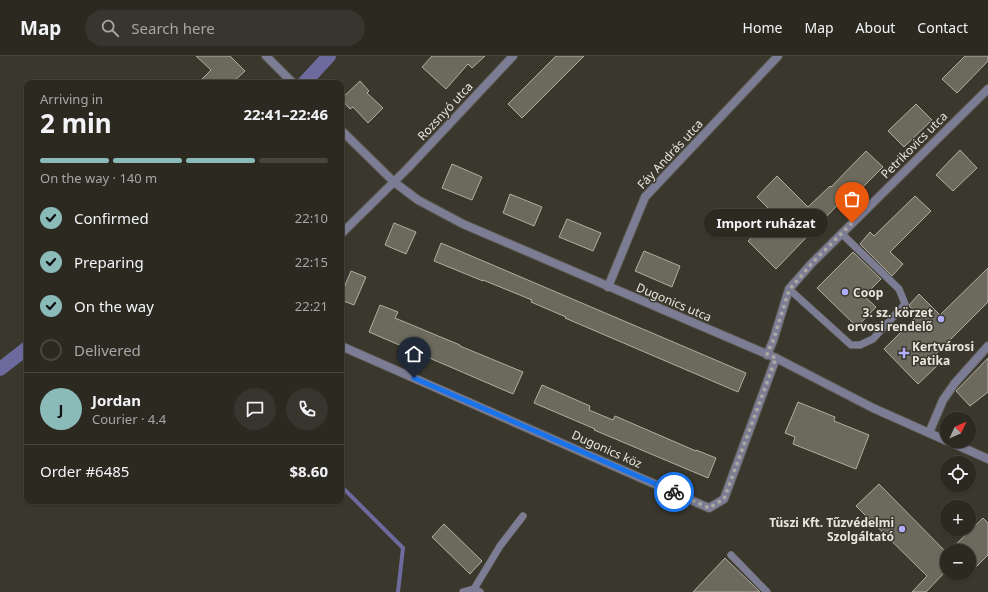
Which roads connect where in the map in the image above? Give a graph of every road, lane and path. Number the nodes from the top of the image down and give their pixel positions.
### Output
1 (266, 56) edge
2 (513, 56) edge
3 (778, 56) edge
4 (289, 80) edge
5 (988, 89) edge
6 (344, 133) edge
7 (394, 182) junction
8 (344, 231) edge
9 (842, 234) junction
10 (608, 287) junction
11 (789, 290) junction
12 (988, 346) edge
13 (344, 347) edge
14 (767, 354) junction
15 (776, 358) junction
16 (929, 433) junction
17 (940, 438) edge
18 (963, 448) edge
19 (988, 459) edge
20 (523, 516) dead end
21 (731, 555) dead end
22 (477, 591) edge
23 (463, 592) edge
24 (767, 592) edge

1 - 4 street
2 - 7 street, Rozsnyó utca
3 - 10 street, Fáy András utca
5 - 9 street, Petrikovics utca
6 - 7 street, Dugonics utca
7 - 8 street
7 - 10 street, Dugonics utca
9 - 11 street, Petrikovics utca
9 - 11 lane
10 - 14 street, Dugonics utca
11 - 14 street, Petrikovics utca
12 - 16 street
13 - 15 street, Dugonics köz
14 - 15 street, Dugonics utca
15 - 16 street, Dugonics utca
16 - 17 street, Dugonics utca
18 - 19 street, Dugonics utca
20 - 22 lane
21 - 24 lane
22 - 23 lane

